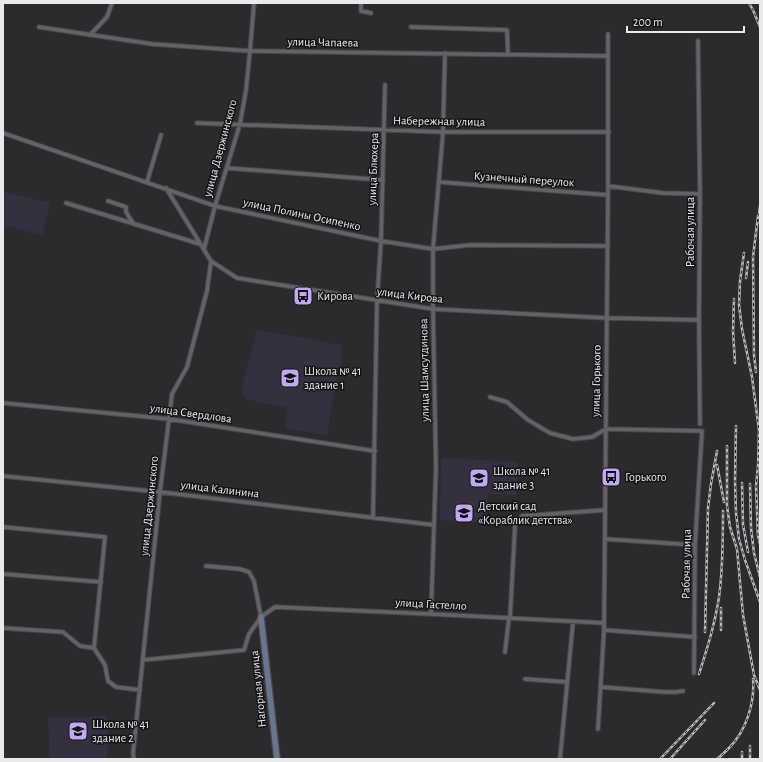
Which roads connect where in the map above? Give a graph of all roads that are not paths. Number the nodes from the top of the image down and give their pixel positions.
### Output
1 (112, 3) edge
2 (254, 3) edge
3 (361, 3) edge
4 (371, 13) dead end
5 (39, 27) dead end
6 (411, 27) dead end
7 (608, 34) dead end
8 (90, 35) junction
9 (698, 41) dead end
10 (250, 51) junction
11 (445, 54) junction
12 (508, 54) junction
13 (608, 56) junction
14 (386, 85) dead end
15 (197, 123) dead end
16 (240, 124) junction
17 (384, 130) junction
18 (443, 132) junction
19 (609, 132) junction
20 (3, 133) edge
21 (161, 135) dead end
22 (227, 168) junction
23 (383, 180) junction
24 (147, 182) junction
25 (439, 182) junction
26 (608, 186) junction
27 (166, 188) junction
28 (700, 194) junction
29 (608, 195) junction
30 (108, 201) dead end
31 (66, 203) dead end
32 (215, 206) junction
33 (133, 223) junction
34 (381, 241) junction
35 (200, 244) junction
36 (608, 246) junction
37 (204, 249) junction
38 (433, 249) junction
39 (210, 261) junction
40 (378, 301) junction
41 (433, 309) junction
42 (607, 318) junction
43 (699, 320) junction
44 (490, 397) dead end
45 (3, 403) edge
46 (169, 419) junction
47 (700, 424) dead end
48 (606, 430) junction
49 (375, 451) junction
50 (3, 476) edge
51 (160, 492) junction
52 (605, 510) junction
53 (373, 518) junction
54 (434, 525) junction
55 (3, 527) edge
56 (604, 539) junction
57 (695, 545) junction
58 (206, 566) dead end
59 (3, 574) edge
60 (101, 582) junction
61 (431, 614) junction
62 (261, 617) junction
63 (510, 618) junction
64 (573, 622) junction
65 (604, 623) junction
66 (3, 628) edge
67 (604, 630) junction
68 (695, 637) junction
69 (94, 648) junction
70 (505, 652) dead end
71 (143, 660) junction
72 (694, 673) dead end
73 (525, 679) dead end
74 (567, 682) junction
75 (601, 687) junction
76 (140, 690) junction
77 (683, 691) dead end
78 (598, 729) dead end
79 (134, 759) edge
80 (277, 759) edge
81 (560, 759) edge

1 - 8 street
2 - 10 street, улица Дзержинского
3 - 4 street
5 - 8 street, улица Чапаева
6 - 12 street
7 - 13 street, улица Горького
8 - 10 street, улица Чапаева
9 - 28 street, Рабочая улица
10 - 11 street, улица Чапаева
10 - 16 street, улица Дзержинского
11 - 12 street, улица Чапаева
11 - 18 street, улица Шамсутдинова
12 - 13 street, улица Чапаева
13 - 19 street, улица Горького
14 - 17 street, улица Блюхера
15 - 16 street, Набережная улица
16 - 17 street, Набережная улица
16 - 22 street, улица Дзержинского
17 - 18 street, Набережная улица
17 - 23 street, улица Блюхера
18 - 19 street, Набережная улица
18 - 25 street, улица Шамсутдинова
19 - 26 street, улица Горького
20 - 24 street, улица Полины Осипенко
21 - 24 street
22 - 23 street
22 - 32 street, улица Дзержинского
23 - 34 street, улица Блюхера
24 - 27 street, улица Полины Осипенко
25 - 29 street, Кузнечный переулок
25 - 38 street, улица Шамсутдинова
26 - 28 street
26 - 29 street, улица Горького
27 - 32 street, улица Полины Осипенко
27 - 35 street
28 - 43 street, Рабочая улица
29 - 36 street, улица Горького
30 - 33 street
31 - 33 street
32 - 34 street, улица Полины Осипенко
32 - 37 street, улица Дзержинского
33 - 35 street
34 - 38 street, улица Полины Осипенко
34 - 40 street, улица Блюхера
35 - 37 street
36 - 38 street, улица Полины Осипенко
36 - 42 street, улица Горького
37 - 39 street
38 - 41 street, улица Шамсутдинова
39 - 40 street, улица Кирова
39 - 46 street, улица Дзержинского
40 - 41 street, улица Кирова
40 - 49 street, улица Блюхера
41 - 42 street, улица Кирова
41 - 54 street, улица Шамсутдинова
42 - 43 street, улица Кирова
42 - 48 street, улица Горького
43 - 47 street, Рабочая улица
44 - 48 street
45 - 46 street, улица Свердлова
46 - 49 street, улица Свердлова
46 - 51 street, улица Дзержинского
48 - 52 street, улица Горького
48 - 57 street, Рабочая улица
49 - 53 street, улица Блюхера
50 - 51 street, улица Калинина
51 - 53 street, улица Калинина
51 - 71 street, улица Дзержинского
52 - 56 street, улица Горького
52 - 63 street
53 - 54 street, улица Калинина
54 - 61 street, улица Шамсутдинова
55 - 60 street
56 - 57 street
56 - 65 street, улица Горького
57 - 68 street, Рабочая улица
58 - 62 street
59 - 60 street
60 - 69 street
61 - 62 street, улица Гастелло
61 - 63 street, улица Гастелло
62 - 71 street, улица Гастелло
62 - 80 street, Нагорная улица
63 - 64 street, улица Гастелло
63 - 70 street
64 - 65 street, улица Гастелло
64 - 74 street
65 - 67 street, улица Горького
66 - 69 street
67 - 68 street
67 - 75 street, улица Горького
68 - 72 street, Рабочая улица
69 - 76 street
71 - 76 street, улица Дзержинского
73 - 74 street
74 - 81 street
75 - 77 street
75 - 78 street, улица Горького
76 - 79 street, улица Дзержинского

